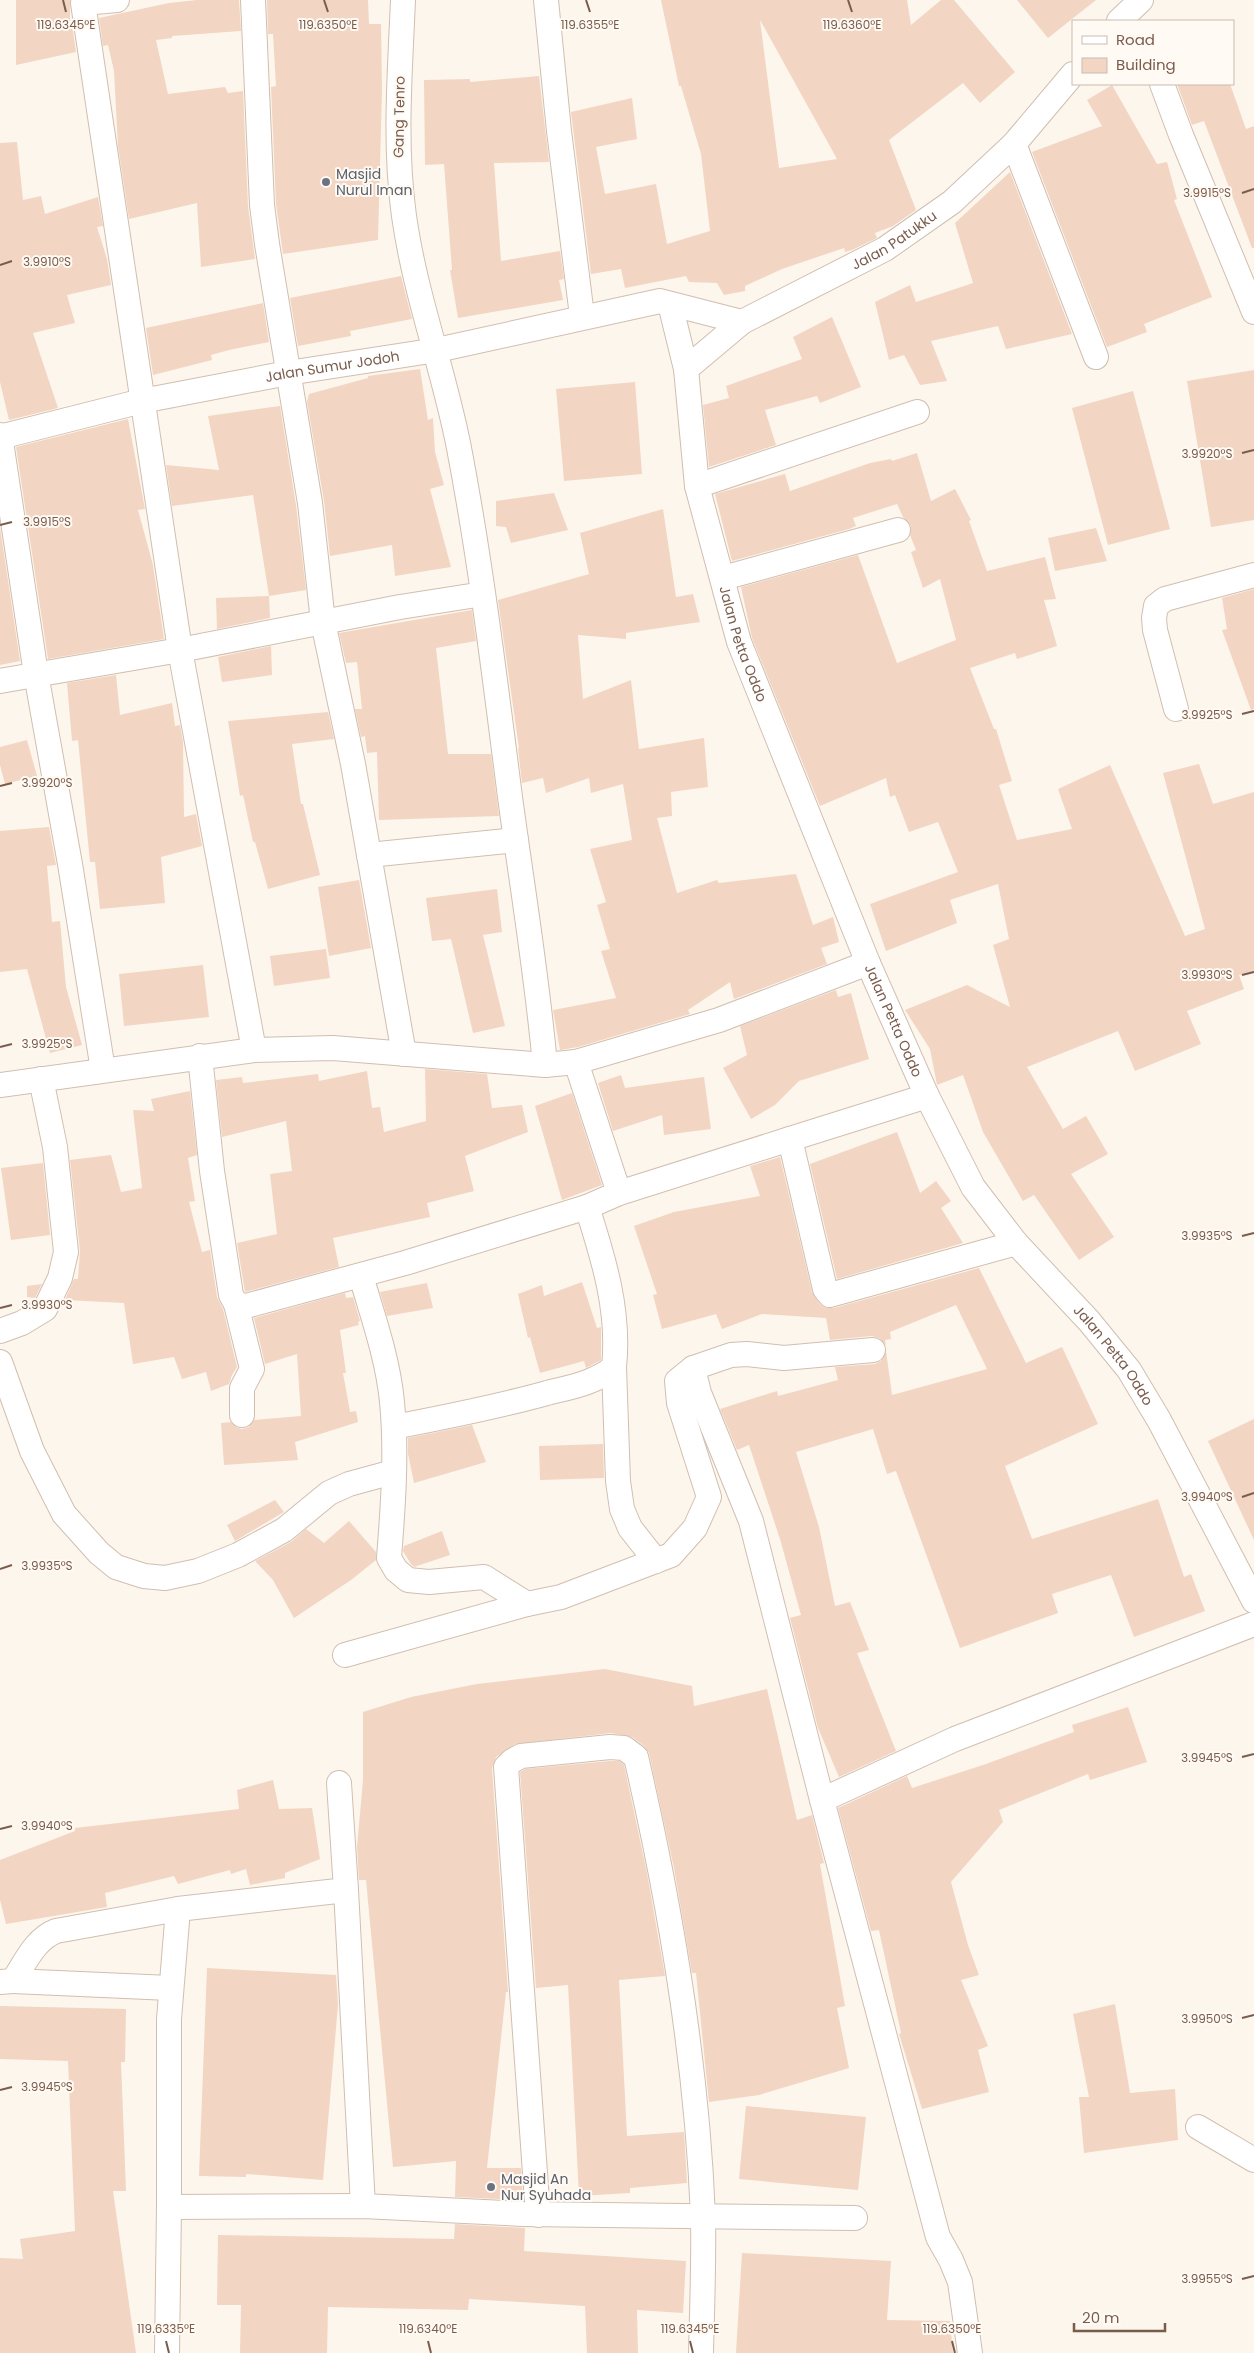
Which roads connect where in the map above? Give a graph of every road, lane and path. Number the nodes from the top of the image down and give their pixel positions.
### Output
1 (117, 0) edge
2 (253, 0) edge
3 (403, 0) edge
4 (546, 0) edge
5 (1072, 75) edge
6 (1162, 85) edge
7 (1014, 144) junction
8 (666, 303) junction
9 (1254, 312) edge
10 (582, 316) junction
11 (742, 322) junction
12 (437, 350) junction
13 (1096, 357) dead end
14 (686, 369) junction
15 (288, 373) junction
16 (142, 401) junction
17 (917, 412) dead end
18 (0, 436) edge
19 (697, 486) junction
20 (898, 530) dead end
21 (1254, 575) edge
22 (723, 578) junction
23 (483, 594) junction
24 (323, 622) junction
25 (180, 650) junction
26 (36, 674) junction
27 (0, 681) edge
28 (1176, 709) dead end
29 (516, 840) junction
30 (369, 855) junction
31 (868, 963) junction
32 (254, 1050) junction
33 (404, 1054) junction
34 (200, 1056) junction
35 (576, 1062) junction
36 (545, 1065) junction
37 (103, 1070) junction
38 (42, 1079) junction
39 (0, 1085) edge
40 (927, 1096) junction
41 (790, 1139) junction
42 (619, 1194) junction
43 (587, 1207) junction
44 (1016, 1243) junction
45 (361, 1276) junction
46 (236, 1304) junction
47 (0, 1331) edge
48 (873, 1350) dead end
49 (0, 1362) edge
50 (614, 1367) junction
51 (692, 1368) junction
52 (242, 1416) dead end
53 (394, 1427) junction
54 (393, 1472) junction
55 (656, 1561) junction
56 (1254, 1601) edge
57 (528, 1604) junction
58 (1254, 1624) edge
59 (345, 1655) dead end
60 (339, 1783) dead end
61 (822, 1800) junction
62 (346, 1890) junction
63 (178, 1909) junction
64 (6, 1982) edge
65 (170, 1988) junction
66 (1198, 2127) dead end
67 (1254, 2160) edge
68 (363, 2206) junction
69 (169, 2207) junction
70 (538, 2215) junction
71 (703, 2217) junction
72 (856, 2218) dead end
73 (167, 2353) edge
74 (701, 2353) edge
75 (970, 2353) edge

1 - 16 street
2 - 15 street
3 - 12 street, Gang Tenro
4 - 10 street
5 - 7 street, Jalan Patukku
6 - 9 street
7 - 11 street, Jalan Patukku
7 - 13 street
8 - 10 street, Jalan Sumur Jodoh
8 - 11 street, Jalan Sumur Jodoh
8 - 14 street, Jalan Petta Oddo
10 - 12 street, Jalan Sumur Jodoh
11 - 14 street, Jalan Patukku
12 - 15 street, Jalan Sumur Jodoh
12 - 23 street, Gang Tenro
14 - 19 street, Jalan Petta Oddo
15 - 16 street, Jalan Sumur Jodoh
15 - 24 street
16 - 18 street, Jalan Sumur Jodoh
16 - 25 street
17 - 19 street
18 - 26 street
19 - 22 street, Jalan Petta Oddo
20 - 22 street
21 - 28 street
22 - 31 street, Jalan Petta Oddo
23 - 24 street
23 - 29 street, Gang Tenro
24 - 25 street
24 - 30 street
25 - 26 street
25 - 32 street
26 - 27 street
26 - 37 street
29 - 30 street
29 - 36 street, Gang Tenro
30 - 33 street
31 - 35 street
31 - 40 street, Jalan Petta Oddo
32 - 33 street
32 - 34 street
33 - 36 street
34 - 37 street
34 - 46 street
35 - 36 street
35 - 42 street
37 - 38 street
38 - 39 street
38 - 47 street
40 - 41 street
40 - 44 street, Jalan Petta Oddo
41 - 42 street
41 - 44 street
42 - 43 street
43 - 45 street
43 - 50 street
44 - 56 street, Jalan Petta Oddo
45 - 46 street
45 - 53 street
46 - 52 street
48 - 51 street
49 - 54 street
50 - 53 street
50 - 55 street
51 - 55 street
51 - 61 street
53 - 54 street
54 - 57 street
55 - 57 street
57 - 59 street
58 - 61 street
60 - 62 street
61 - 75 street
62 - 63 street
62 - 68 street
63 - 64 street
63 - 65 street
64 - 65 street
65 - 69 street
66 - 67 street
68 - 69 street
68 - 70 street
69 - 73 street
70 - 71 street
70 - 71 street
71 - 72 street
71 - 74 street

